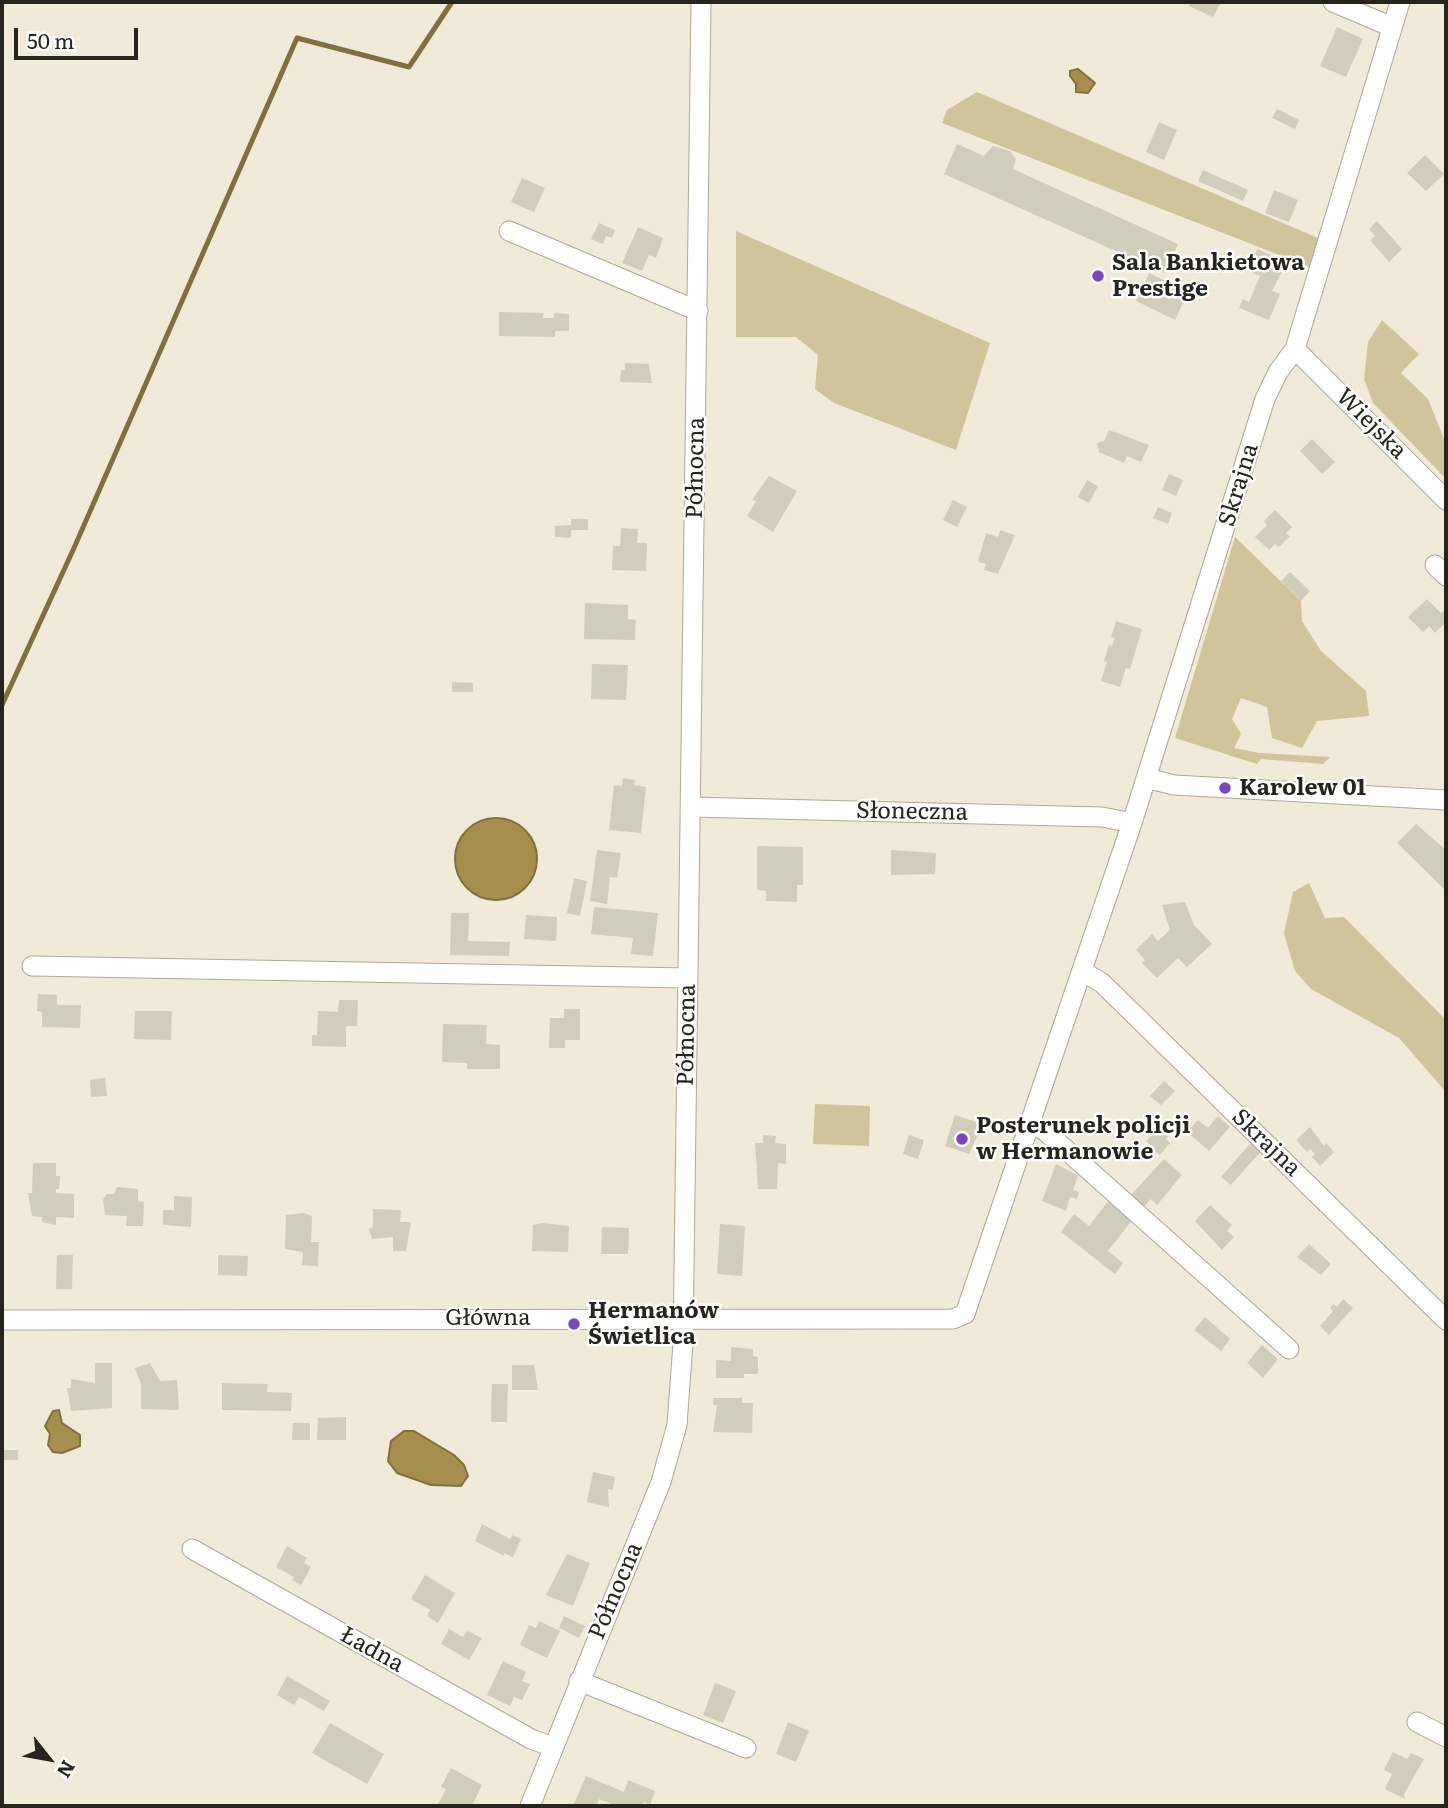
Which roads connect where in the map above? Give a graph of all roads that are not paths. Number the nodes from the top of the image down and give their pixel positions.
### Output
1 (701, 2) edge
2 (1333, 2) edge
3 (1400, 2) edge
4 (1392, 27) junction
5 (509, 230) dead end
6 (698, 311) junction
7 (1295, 349) junction
8 (1446, 500) edge
9 (1146, 778) junction
10 (1446, 800) edge
11 (691, 807) junction
12 (1132, 823) junction
13 (32, 966) dead end
14 (1082, 971) junction
15 (688, 978) junction
16 (1030, 1124) junction
17 (969, 1308) joint
18 (683, 1318) junction
19 (2, 1320) edge
20 (1446, 1320) edge
21 (1289, 1349) dead end
22 (192, 1549) dead end
23 (579, 1681) junction
24 (1417, 1722) dead end
25 (1446, 1737) edge
26 (553, 1747) junction
27 (746, 1748) dead end
28 (530, 1806) edge

1 - 6 street, Północna
2 - 4 street
3 - 4 street, Skrajna
4 - 7 street, Skrajna
5 - 6 street
6 - 11 street, Północna
7 - 8 street, Wiejska
7 - 9 street, Skrajna
9 - 10 street
9 - 12 street, Skrajna
11 - 12 street, Słoneczna
11 - 15 street, Północna
12 - 14 street, Skrajna
13 - 15 street
14 - 16 street, Skrajna
14 - 20 street, Skrajna
15 - 18 street, Północna
16 - 17 street, Skrajna
16 - 21 street
17 - 18 street, Główna
18 - 19 street, Główna
18 - 23 street, Północna
22 - 26 street, Ładna
23 - 26 street, Północna
23 - 27 street
24 - 25 street
26 - 28 street, Północna

